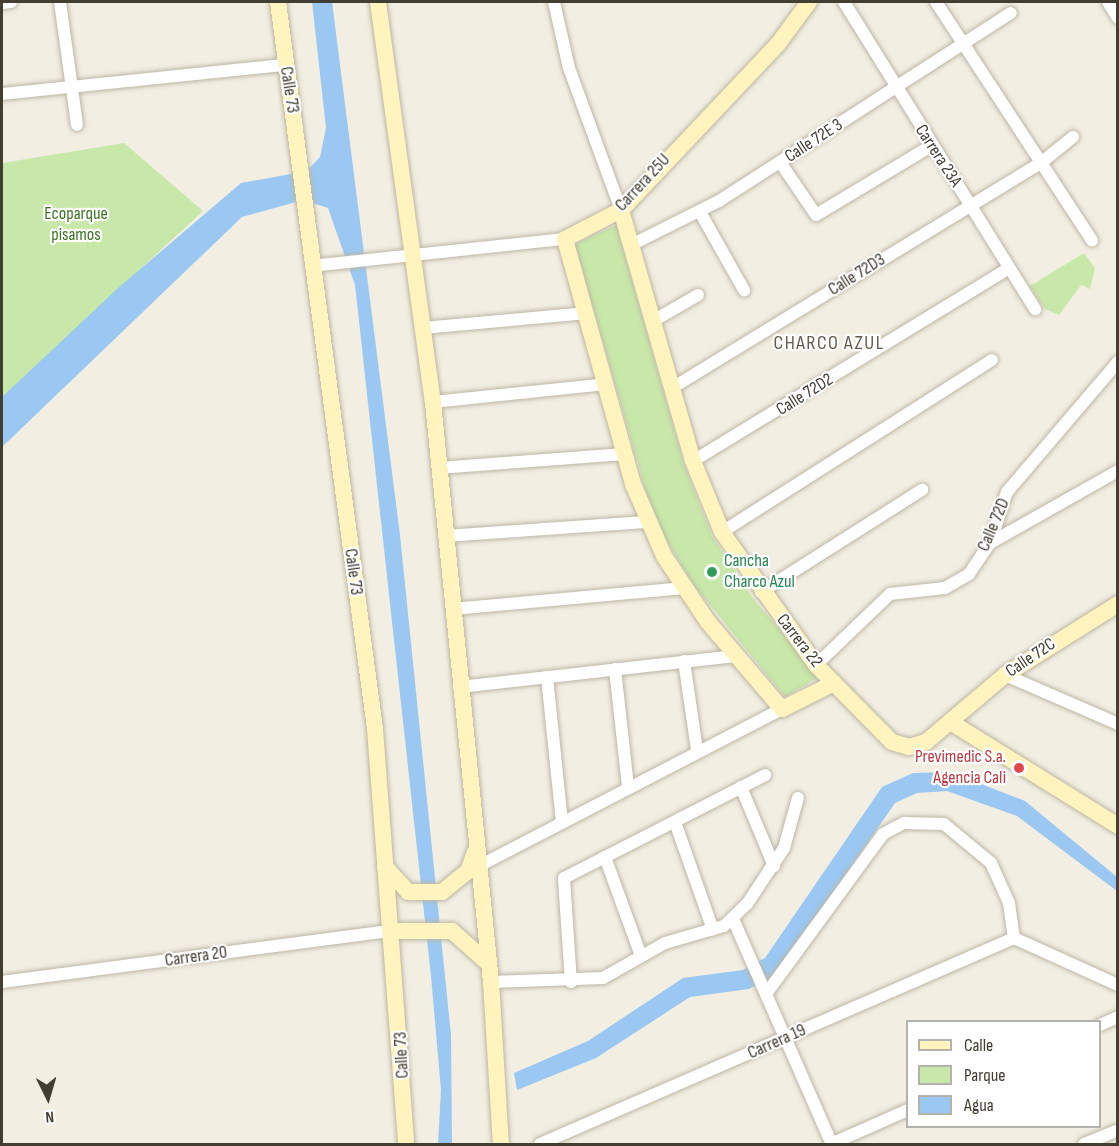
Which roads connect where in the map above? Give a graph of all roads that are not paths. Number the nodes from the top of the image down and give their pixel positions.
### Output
1 (11, 2) edge
2 (60, 2) edge
3 (278, 2) edge
4 (378, 2) edge
5 (554, 2) edge
6 (809, 2) edge
7 (844, 2) edge
8 (936, 2) edge
9 (1108, 2) edge
10 (2, 3) edge
11 (1011, 13) dead end
12 (1118, 18) edge
13 (965, 41) junction
14 (285, 64) junction
15 (71, 86) junction
16 (894, 89) junction
17 (2, 94) edge
18 (76, 125) dead end
19 (1073, 137) dead end
20 (931, 146) junction
21 (780, 162) junction
22 (1042, 162) junction
23 (970, 205) junction
24 (621, 210) junction
25 (700, 212) junction
26 (565, 239) junction
27 (1092, 240) dead end
28 (631, 245) junction
29 (406, 256) junction
30 (311, 266) junction
31 (1007, 269) junction
32 (744, 290) dead end
33 (698, 295) dead end
34 (1035, 309) dead end
35 (587, 313) junction
36 (653, 321) junction
37 (423, 328) junction
38 (992, 360) dead end
39 (1118, 362) edge
40 (606, 384) junction
41 (672, 388) junction
42 (433, 402) junction
43 (624, 454) junction
44 (693, 461) junction
45 (438, 468) junction
46 (1118, 471) edge
47 (922, 490) dead end
48 (646, 522) junction
49 (722, 532) junction
50 (445, 536) junction
51 (990, 543) junction
52 (684, 588) junction
53 (761, 592) junction
54 (1115, 608) edge
55 (453, 609) junction
56 (736, 656) junction
57 (684, 661) junction
58 (816, 664) junction
59 (615, 669) junction
60 (1005, 675) junction
61 (547, 677) junction
62 (834, 683) junction
63 (459, 687) junction
64 (782, 709) junction
65 (952, 723) junction
66 (1118, 724) edge
67 (697, 750) junction
68 (765, 775) dead end
69 (628, 787) junction
70 (741, 787) junction
71 (798, 798) dead end
72 (562, 822) junction
73 (675, 822) junction
74 (1118, 826) edge
75 (605, 857) junction
76 (383, 863) junction
77 (473, 863) junction
78 (774, 866) junction
79 (733, 919) junction
80 (713, 930) junction
81 (391, 931) junction
82 (1014, 938) junction
83 (641, 956) junction
84 (489, 964) junction
85 (2, 982) edge
86 (491, 982) junction
87 (571, 982) junction
88 (1118, 985) edge
89 (764, 991) junction
90 (1118, 1017) edge
91 (1101, 1025) edge
92 (785, 1039) junction
93 (906, 1111) edge
94 (1118, 1130) edge
95 (406, 1144) edge
96 (501, 1144) edge
97 (540, 1144) edge
98 (832, 1144) edge
99 (1084, 1144) edge

1 - 10 street
2 - 15 street
3 - 14 main road, Calle 73
4 - 29 main road
5 - 24 street
6 - 24 main road, Carrera 25U
7 - 16 street, Carrera 23A
8 - 13 street
9 - 12 street
11 - 13 street, Calle 72E 3
13 - 16 street, Calle 72E 3
13 - 22 street
14 - 15 street
14 - 30 main road, Calle 73
15 - 17 street
15 - 18 street
16 - 20 street, Carrera 23A
16 - 21 street, Calle 72E 3
19 - 22 street, Calle 72D3
20 - 21 street
20 - 23 street, Carrera 23A
21 - 25 street, Calle 72E 3
22 - 23 street, Calle 72D3
22 - 27 street
23 - 31 street, Carrera 23A
23 - 41 street, Calle 72D3
24 - 26 main road, Carrera 25U
24 - 28 main road, Carrera 22
25 - 28 street, Calle 72E 3
25 - 32 street
26 - 29 street, Carrera 25U
26 - 35 main road
28 - 36 main road, Carrera 22
29 - 30 street, Carrera 25U
29 - 37 main road
30 - 76 main road, Calle 73
31 - 34 street, Carrera 23A
31 - 44 street, Calle 72D2
33 - 36 street
35 - 37 street
35 - 40 main road
36 - 41 main road, Carrera 22
37 - 42 main road
38 - 49 street
39 - 51 street, Calle 72D
40 - 42 street
40 - 43 main road
41 - 44 main road, Carrera 22
42 - 45 main road
43 - 45 street
43 - 48 main road
44 - 49 main road, Carrera 22
45 - 50 main road
46 - 51 street
47 - 53 street
48 - 50 street
48 - 52 main road
49 - 53 main road, Carrera 22
50 - 55 main road
51 - 58 street, Calle 72D
52 - 55 street
52 - 56 main road
53 - 58 main road, Carrera 22
54 - 60 main road, Calle 72C
55 - 63 main road
56 - 57 street
56 - 64 main road
57 - 59 street
57 - 67 street
58 - 62 main road, Carrera 22
59 - 61 street
59 - 69 street
60 - 65 main road, Calle 72C
60 - 66 street
61 - 63 street
61 - 72 street
62 - 64 main road
62 - 65 main road, Carrera 22
63 - 77 main road
64 - 67 street
65 - 74 main road
67 - 69 street
68 - 70 street
69 - 72 street
70 - 73 street
70 - 78 street
71 - 78 street
72 - 77 street
73 - 75 street
73 - 80 street
75 - 83 street
75 - 87 street
76 - 77 main road
76 - 81 main road, Calle 73
77 - 84 main road
78 - 79 street
79 - 80 street
79 - 89 street
80 - 83 street
81 - 84 main road
81 - 85 street, Carrera 20
81 - 95 main road, Calle 73
82 - 88 street
82 - 89 street
82 - 92 street, Carrera 19
83 - 87 street
84 - 86 main road
86 - 87 street
86 - 96 main road
89 - 92 street
90 - 91 street
92 - 97 street, Carrera 19
92 - 98 street
93 - 98 street
94 - 99 street

